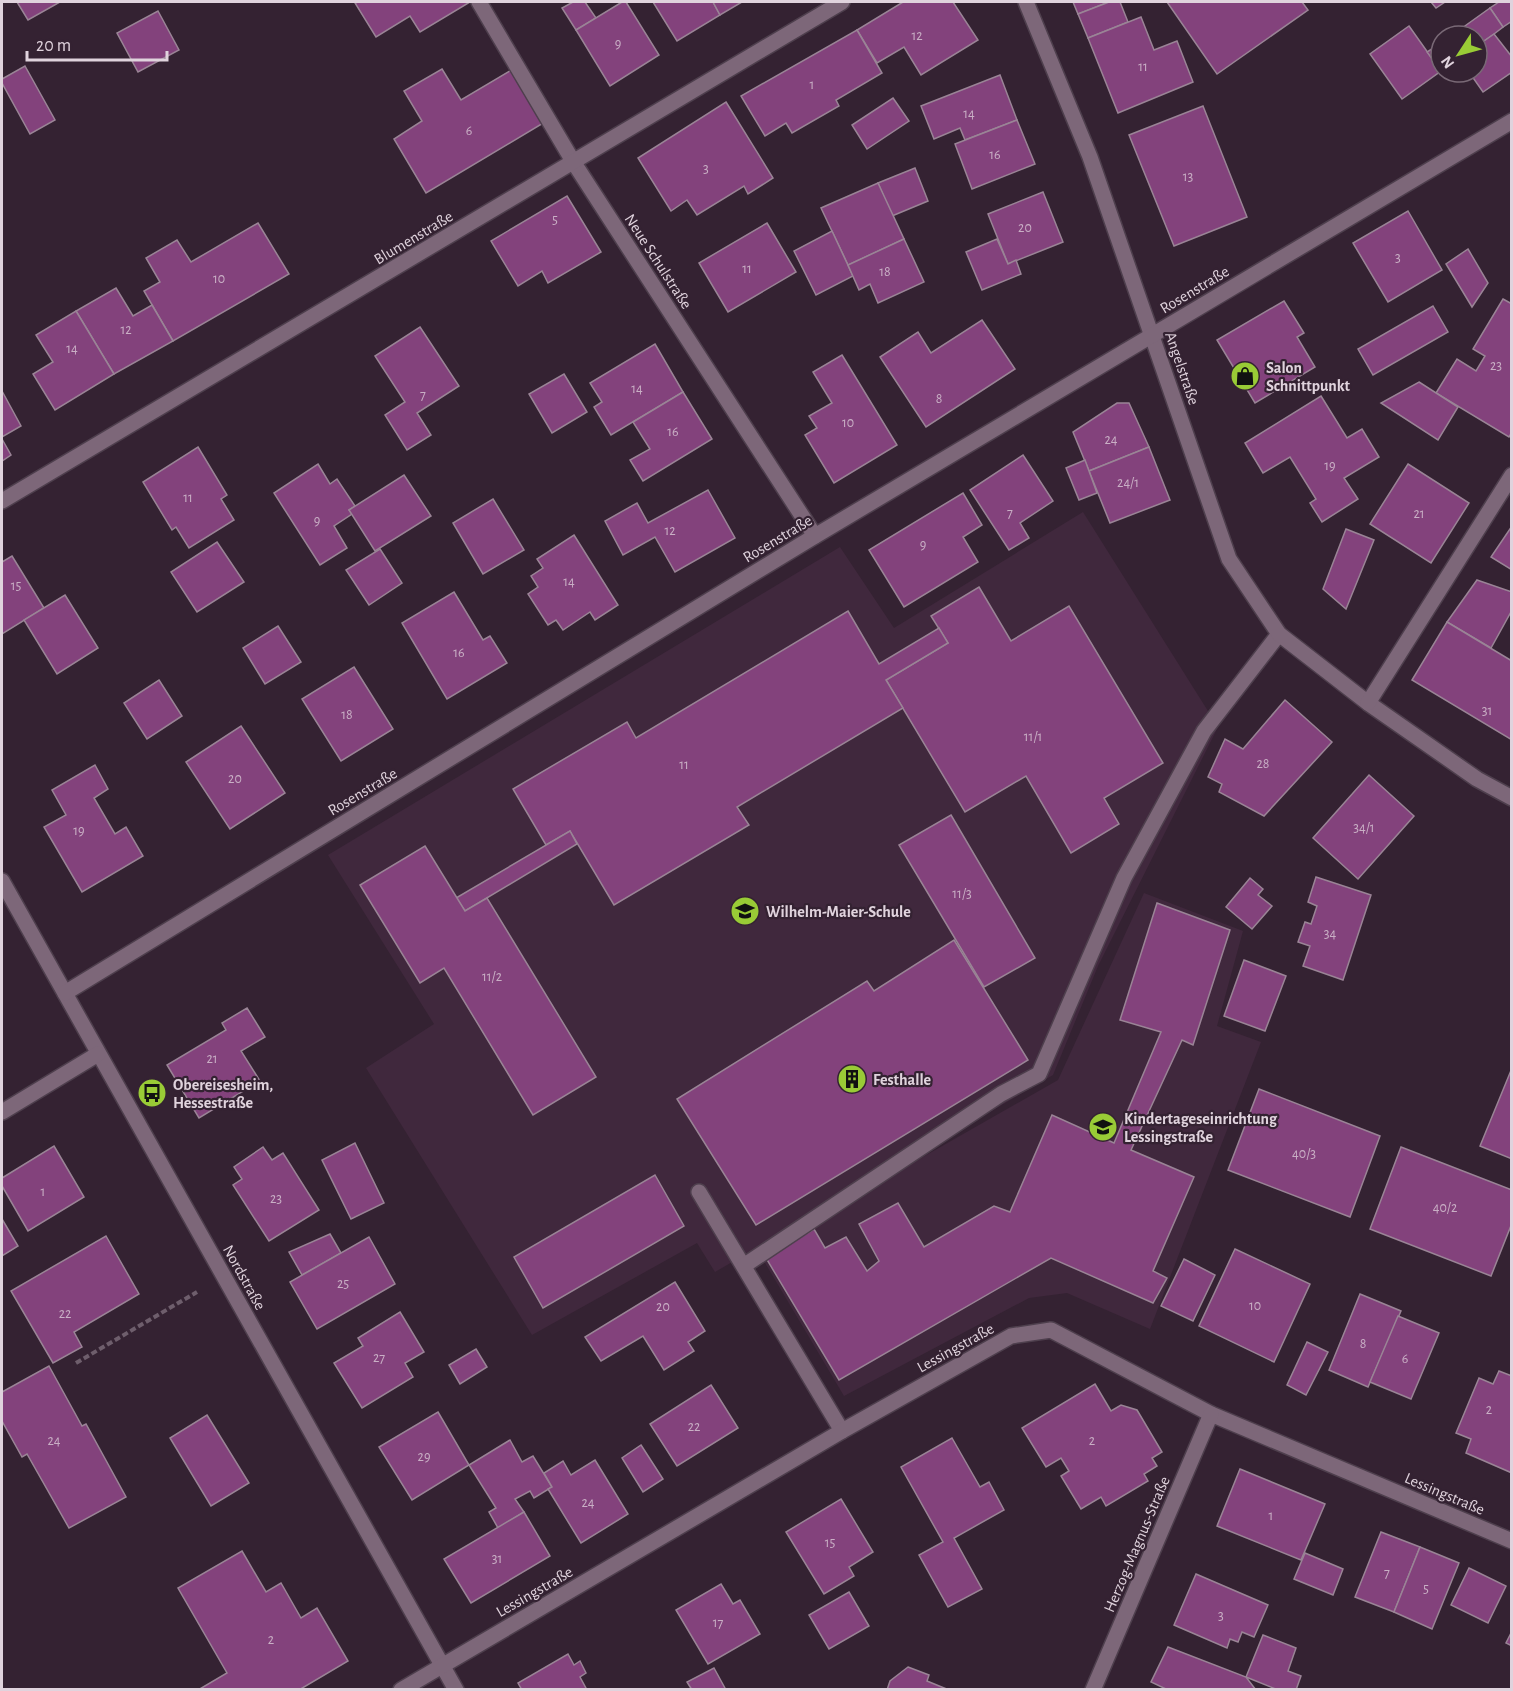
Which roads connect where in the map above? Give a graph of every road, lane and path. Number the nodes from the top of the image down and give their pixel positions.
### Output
1 (479, 2) edge
2 (842, 2) edge
3 (1026, 2) edge
4 (1512, 121) edge
5 (574, 163) junction
6 (1153, 335) junction
7 (1512, 475) edge
8 (2, 501) edge
9 (815, 536) junction
10 (1279, 634) junction
11 (1368, 703) junction
12 (1512, 798) edge
13 (2, 881) edge
14 (65, 993) junction
15 (98, 1054) junction
16 (2, 1112) edge
17 (699, 1192) dead end
18 (745, 1265) junction
19 (224, 1277) junction
20 (76, 1363) dead end
21 (1211, 1414) junction
22 (842, 1431) junction
23 (1512, 1541) edge
24 (443, 1665) junction
25 (401, 1689) edge
26 (456, 1689) edge
27 (1093, 1689) edge

1 - 5 street, Neue Schulstraße
2 - 5 street, Blumenstraße
3 - 6 street, Angelstraße
4 - 6 street, Rosenstraße
5 - 8 street, Blumenstraße
5 - 9 street, Neue Schulstraße
6 - 9 street, Rosenstraße
6 - 10 street, Angelstraße
7 - 11 street
9 - 14 street, Rosenstraße
10 - 11 street, Angelstraße
10 - 18 street
11 - 12 street, Angelstraße
13 - 14 street, Nordstraße
14 - 15 street, Nordstraße
15 - 16 street
15 - 19 street, Nordstraße
17 - 18 street
18 - 22 street
19 - 20 path
19 - 24 street, Nordstraße
21 - 22 street, Lessingstraße
21 - 23 street, Lessingstraße
21 - 27 street, Herzog-Magnus-Straße
22 - 24 street, Lessingstraße
24 - 25 street, Lessingstraße
24 - 26 street, Nordstraße

